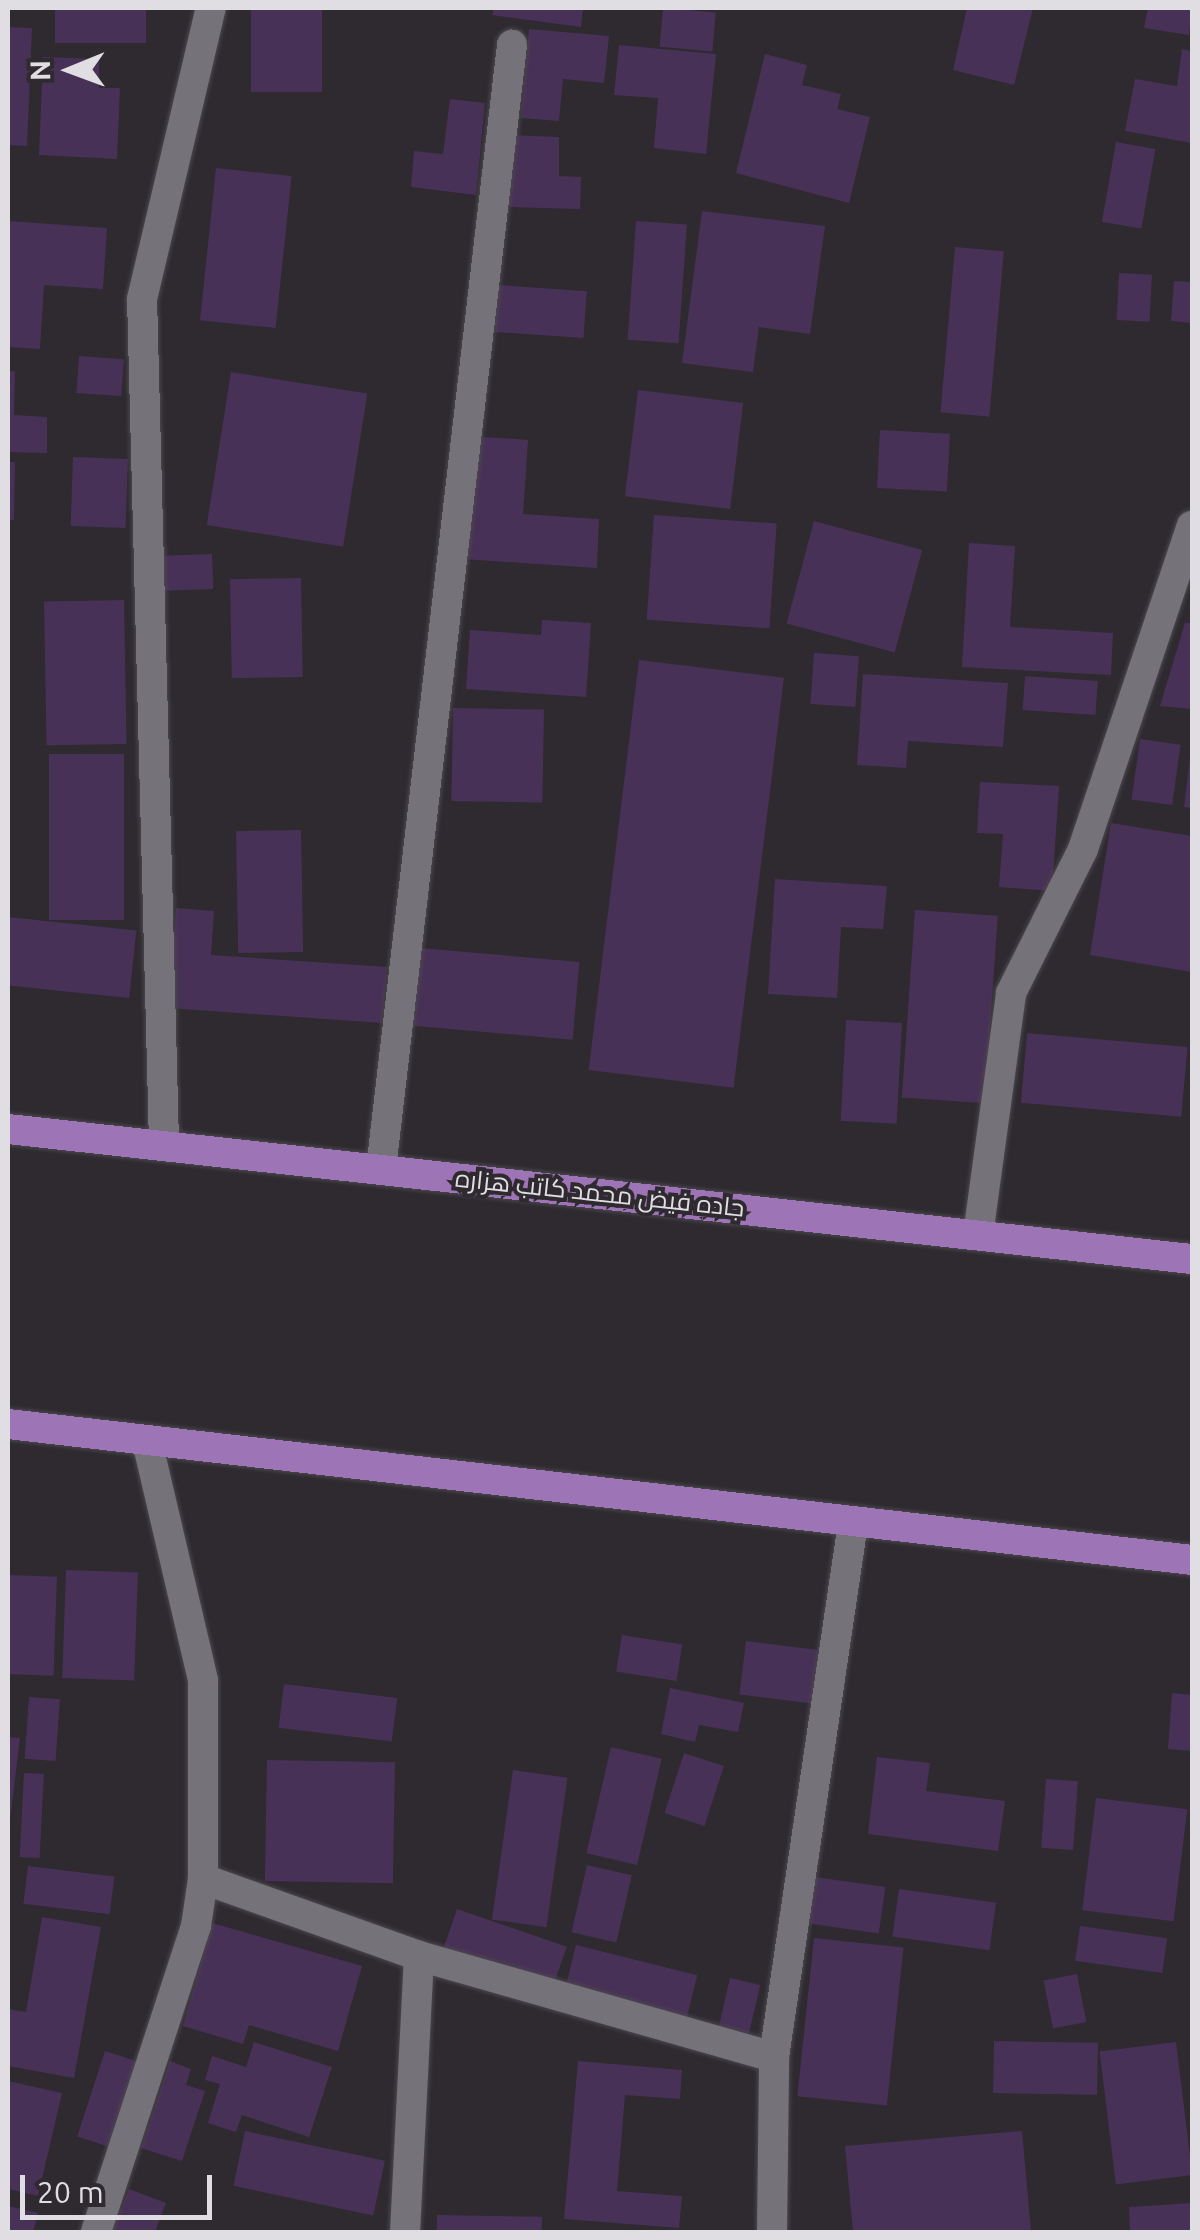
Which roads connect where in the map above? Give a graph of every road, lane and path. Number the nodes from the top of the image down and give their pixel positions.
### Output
1 (211, 8) edge
2 (512, 45) dead end
3 (1192, 526) edge
4 (8, 1129) edge
5 (164, 1143) junction
6 (380, 1169) junction
7 (978, 1235) junction
8 (1192, 1260) edge
9 (8, 1424) edge
10 (147, 1441) junction
11 (853, 1523) junction
12 (1192, 1560) edge
13 (203, 1879) junction
14 (419, 1956) junction
15 (774, 2057) junction
16 (96, 2232) edge
17 (405, 2232) edge
18 (772, 2232) edge

1 - 5 street
2 - 6 street
3 - 7 street
4 - 5 main road, جاده فیض محمد کاتب هزاره
5 - 6 main road, جاده فیض محمد کاتب هزاره
6 - 7 main road, جاده فیض محمد کاتب هزاره
7 - 8 main road, جاده فیض محمد کاتب هزاره
9 - 10 main road
10 - 11 main road
10 - 13 street
11 - 12 main road
11 - 15 street
13 - 14 street
13 - 16 street
14 - 15 street
14 - 17 street
15 - 18 street

